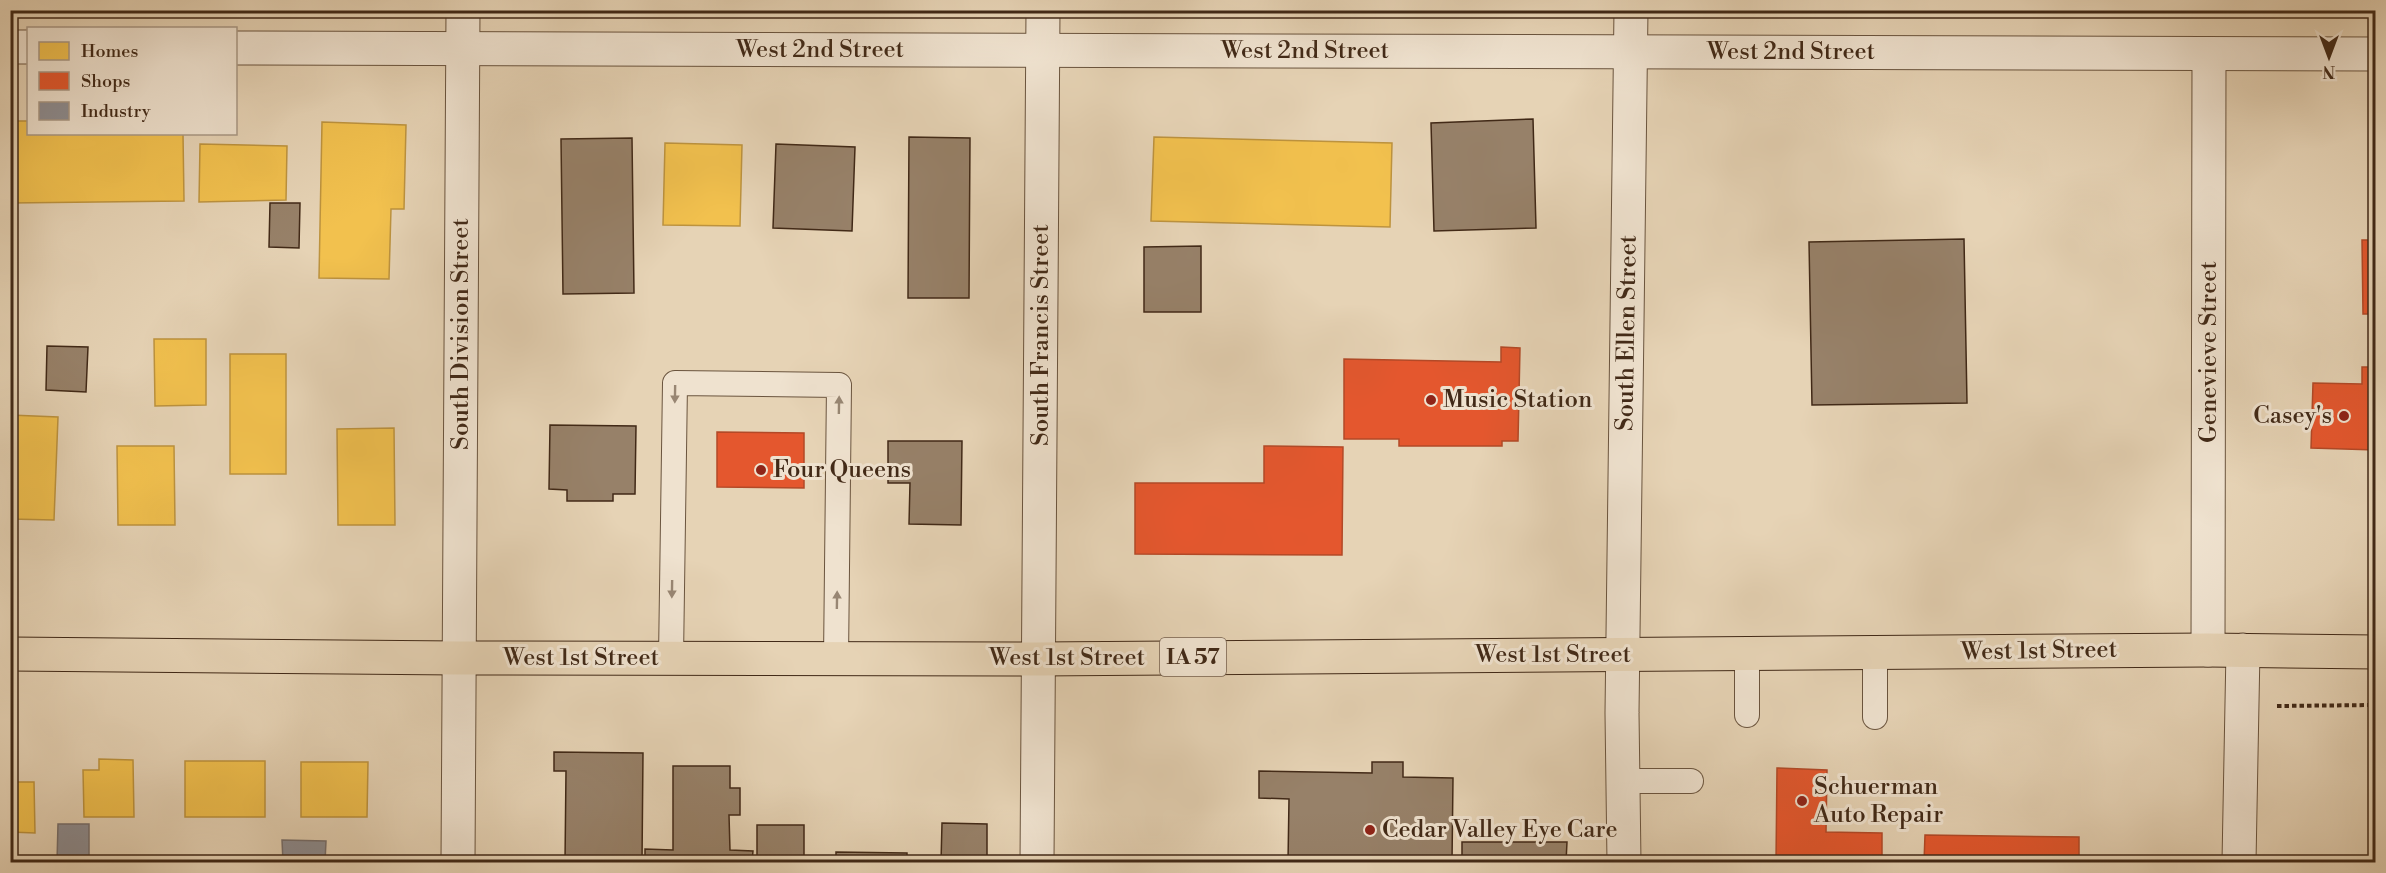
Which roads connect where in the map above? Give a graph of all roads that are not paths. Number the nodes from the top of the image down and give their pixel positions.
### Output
1 (463, 10) edge
2 (1043, 10) edge
3 (1631, 10) edge
4 (10, 47) edge
5 (27, 47) edge
6 (237, 48) edge
7 (463, 49) junction
8 (1043, 51) junction
9 (1631, 52) junction
10 (2209, 54) junction
11 (2376, 54) edge
12 (2208, 650) junction
13 (2243, 650) junction
14 (2376, 652) edge
15 (1875, 653) junction
16 (10, 654) edge
17 (1747, 654) junction
18 (1623, 655) junction
19 (458, 658) junction
20 (671, 658) junction
21 (836, 659) junction
22 (1039, 659) junction
23 (1747, 715) dead end
24 (1875, 717) dead end
25 (1623, 780) junction
26 (1691, 781) dead end
27 (458, 862) edge
28 (1037, 862) edge
29 (1624, 862) edge
30 (2239, 862) edge

1 - 7 street, South Division Street
2 - 8 street, South Francis Street
3 - 9 street, South Ellen Street
4 - 5 street
6 - 7 street, West 2nd Street
7 - 8 street, West 2nd Street
7 - 19 street, South Division Street
8 - 9 street, West 2nd Street
8 - 22 street, South Francis Street
9 - 10 street, West 2nd Street
9 - 18 street, South Ellen Street
10 - 11 street, West 2nd Street
10 - 12 street, Genevieve Street
12 - 13 main road, West 1st Street / IA 57
12 - 15 main road, West 1st Street / IA 57
13 - 14 main road, West 1st Street / IA 57
13 - 30 street
15 - 17 main road, West 1st Street / IA 57
15 - 24 lane
16 - 19 main road, West 1st Street / IA 57
17 - 18 main road, West 1st Street / IA 57
17 - 23 lane
18 - 22 main road, West 1st Street / IA 57
18 - 25 street, South Ellen Street
19 - 20 main road, West 1st Street / IA 57
19 - 27 street, South Division Street
20 - 21 main road, West 1st Street / IA 57
21 -> 20 lane
21 - 22 main road, West 1st Street / IA 57
22 - 28 street, South Francis Street
25 - 26 lane
25 - 29 street, South Ellen Street

